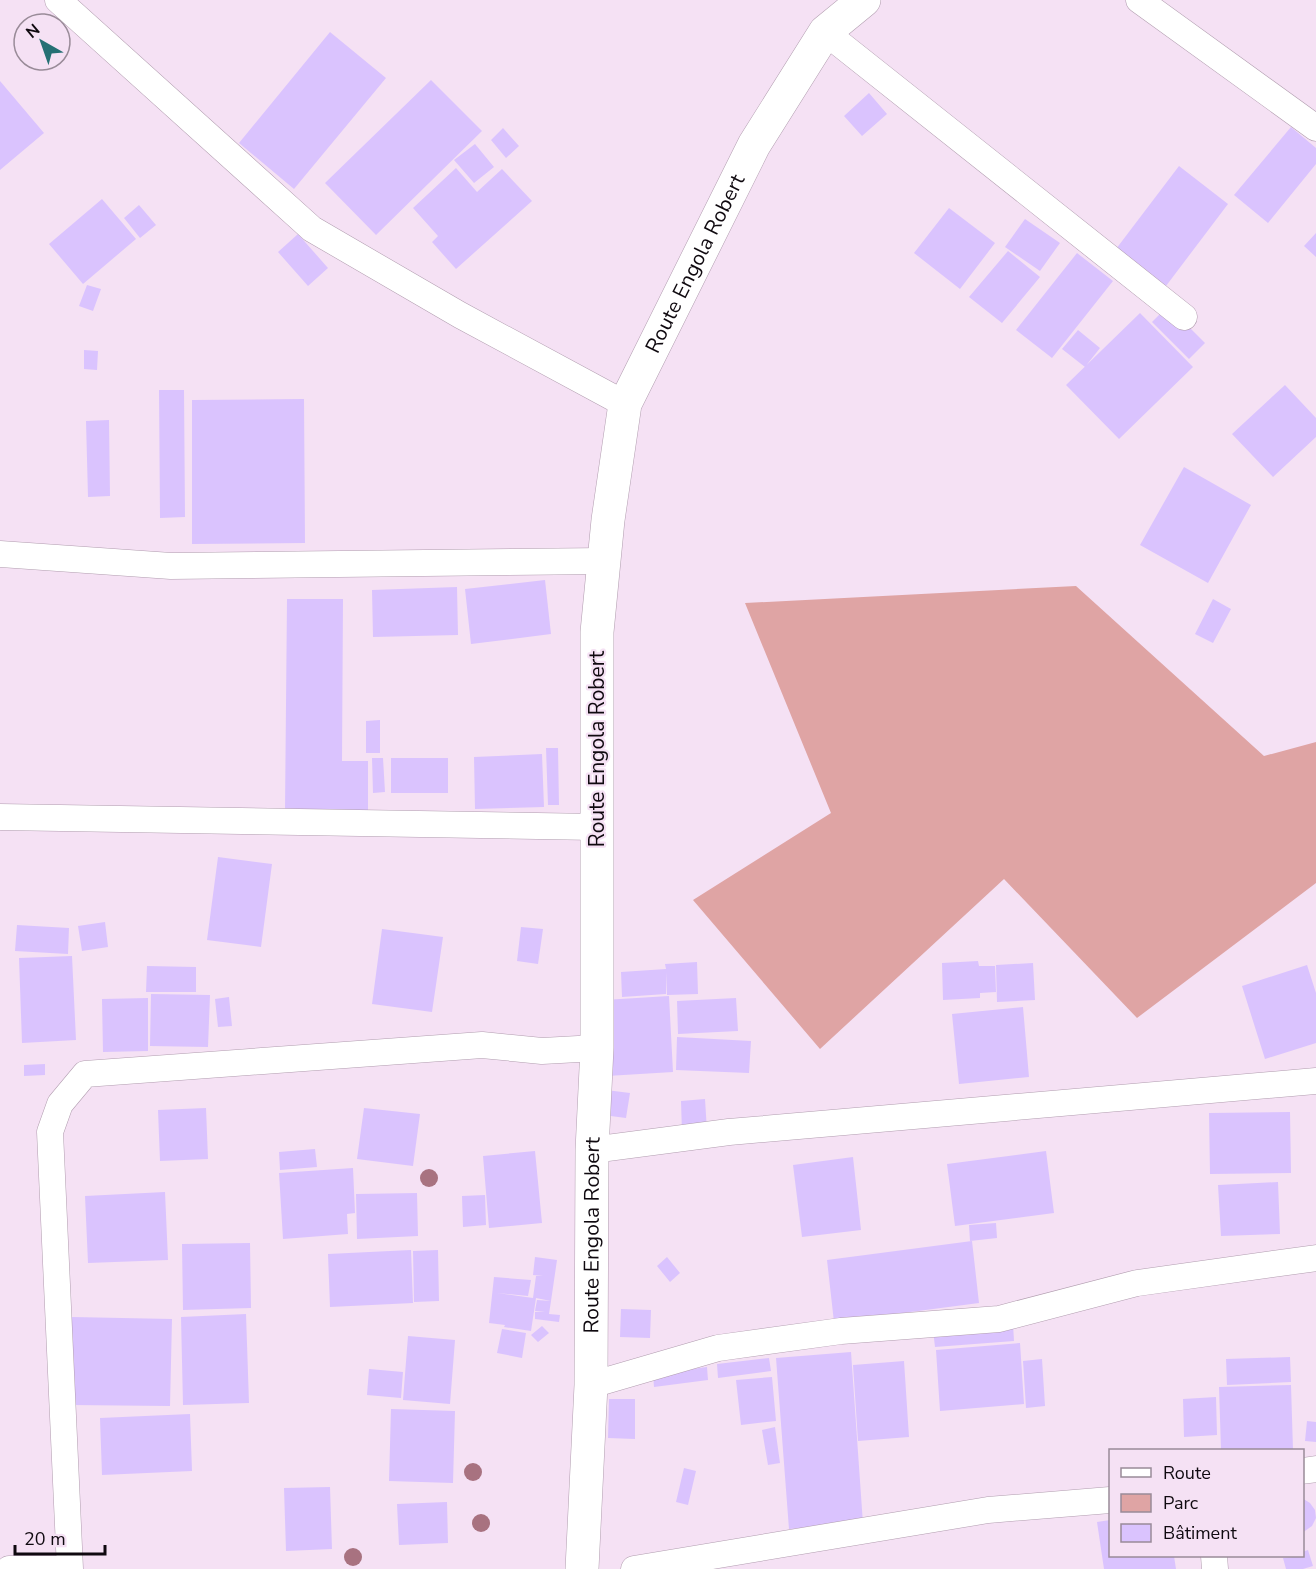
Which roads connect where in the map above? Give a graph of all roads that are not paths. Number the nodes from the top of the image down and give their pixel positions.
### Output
1 (58, 0) edge
2 (864, 0) edge
3 (1139, 0) edge
4 (825, 32) junction
5 (1316, 128) edge
6 (1184, 317) dead end
7 (625, 404) junction
8 (0, 554) edge
9 (604, 561) junction
10 (0, 817) edge
11 (596, 827) junction
12 (597, 1048) junction
13 (1316, 1081) edge
14 (592, 1150) junction
15 (1316, 1258) edge
16 (591, 1385) junction
17 (1109, 1500) edge
18 (9, 1569) edge
19 (582, 1569) edge
20 (634, 1569) edge

1 - 7 street
2 - 4 street, Route Engola Robert
3 - 5 street
4 - 6 street
4 - 7 street, Route Engola Robert
7 - 9 street, Route Engola Robert
8 - 9 street
9 - 11 street, Route Engola Robert
10 - 11 street
11 - 12 street, Route Engola Robert
12 - 14 street, Route Engola Robert
12 - 18 street
13 - 14 street
14 - 16 street, Route Engola Robert
15 - 16 street
16 - 19 street, Route Engola Robert
17 - 20 street

